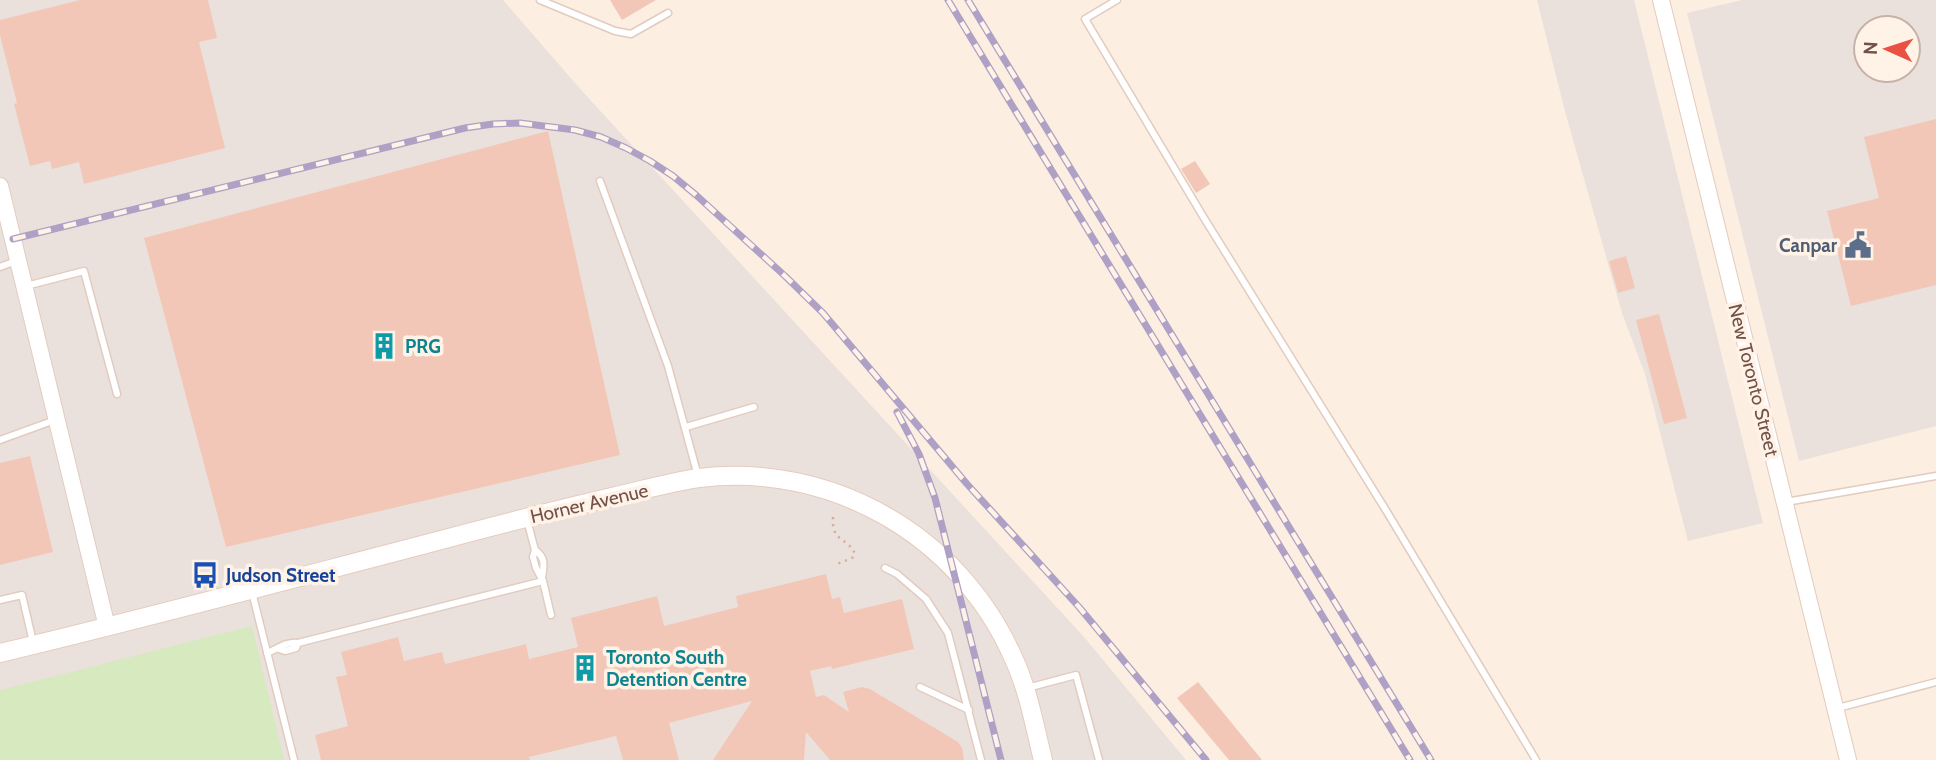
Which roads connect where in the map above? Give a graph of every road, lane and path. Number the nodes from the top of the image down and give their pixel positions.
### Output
1 (540, 0) edge
2 (1098, 0) edge
3 (1116, 0) edge
4 (1661, 0) edge
5 (1104, 8) junction
6 (668, 13) dead end
7 (600, 181) dead end
8 (0, 186) edge
9 (18, 261) junction
10 (0, 267) edge
11 (24, 286) junction
12 (117, 394) dead end
13 (754, 407) dead end
14 (57, 419) junction
15 (686, 427) junction
16 (0, 440) edge
17 (1936, 476) edge
18 (698, 478) junction
19 (1785, 503) junction
20 (833, 517) dead end
21 (526, 518) junction
22 (836, 564) dead end
23 (885, 568) dead end
24 (543, 579) junction
25 (252, 590) junction
26 (0, 600) edge
27 (551, 615) dead end
28 (107, 627) junction
29 (33, 645) junction
30 (0, 653) edge
31 (267, 653) junction
32 (1936, 682) edge
33 (920, 687) dead end
34 (1026, 688) junction
35 (1836, 709) junction
36 (969, 710) junction
37 (294, 760) edge
38 (981, 760) edge
39 (1043, 760) edge
40 (1099, 760) edge
41 (1536, 760) edge
42 (1849, 760) edge

1 - 6 lane
2 - 5 lane
3 - 5 lane
4 - 19 street, New Toronto Street
5 - 41 lane
7 - 15 lane
8 - 9 street
9 - 10 lane
9 - 11 street
11 - 12 lane
11 - 14 street
13 - 15 lane
14 - 16 lane
14 - 28 street
15 - 18 lane
17 - 19 lane
18 - 21 main road, Horner Avenue
18 - 34 main road, Horner Avenue
19 - 35 street, New Toronto Street
20 - 22 path
21 - 24 lane
21 - 25 main road, Horner Avenue
23 - 36 lane
24 - 27 lane
24 - 31 lane
25 - 28 main road, Horner Avenue
25 - 31 lane
26 - 29 lane
28 - 29 main road, Horner Avenue
29 - 30 main road, Horner Avenue
31 - 37 lane
32 - 35 lane
33 - 36 lane
34 - 39 main road, Horner Avenue
34 - 40 lane
35 - 42 street, New Toronto Street
36 - 38 lane

